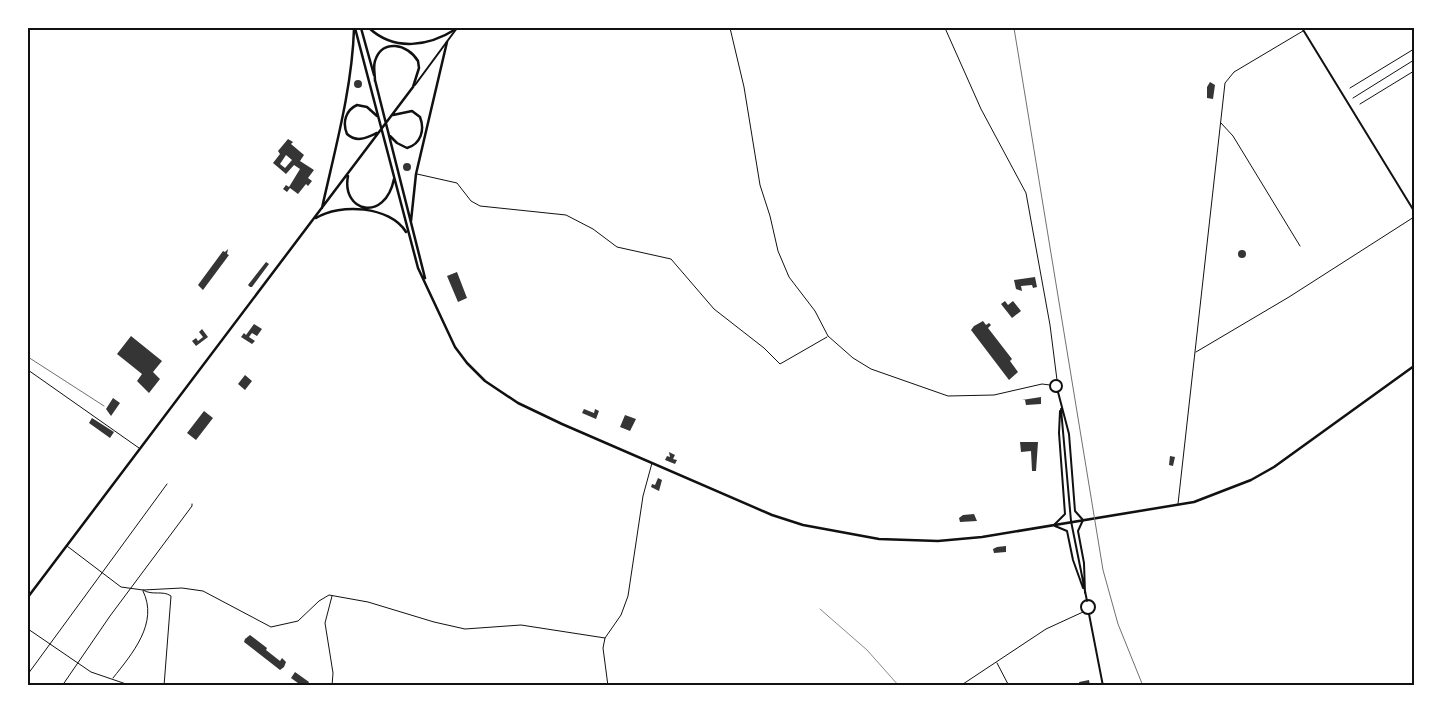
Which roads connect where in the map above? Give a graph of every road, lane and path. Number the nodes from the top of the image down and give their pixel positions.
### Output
1 (355, 28) edge
2 (361, 28) edge
3 (369, 28) edge
4 (457, 28) edge
5 (730, 28) edge
6 (945, 28) edge
7 (1302, 29) edge
8 (447, 42) junction
9 (1414, 49) edge
10 (1414, 60) edge
11 (1414, 71) edge
12 (375, 81) junction
13 (413, 87) junction
14 (1350, 88) dead end
15 (1353, 98) dead end
16 (1360, 104) dead end
17 (378, 116) junction
18 (391, 116) junction
19 (1221, 122) junction
20 (378, 132) junction
21 (389, 134) junction
22 (348, 173) junction
23 (416, 174) junction
24 (394, 178) junction
25 (322, 209) junction
26 (1414, 212) edge
27 (1414, 217) edge
28 (313, 220) junction
29 (411, 226) junction
30 (409, 235) junction
31 (1300, 246) dead end
32 (426, 282) junction
33 (828, 336) junction
34 (1195, 353) junction
35 (1414, 366) edge
36 (28, 370) edge
37 (1057, 380) junction
38 (1050, 385) junction
39 (1058, 392) junction
40 (1061, 404) junction
41 (139, 448) junction
42 (652, 463) junction
43 (167, 484) dead end
44 (192, 505) dead end
45 (1178, 505) junction
46 (1083, 520) junction
47 (1054, 525) junction
48 (66, 546) junction
49 (100, 572) junction
50 (130, 589) junction
51 (143, 590) junction
52 (1085, 593) junction
53 (332, 596) junction
54 (28, 597) edge
55 (1087, 601) junction
56 (820, 609) dead end
57 (1084, 612) junction
58 (1089, 614) junction
59 (28, 629) edge
60 (605, 638) junction
61 (48, 643) junction
62 (997, 662) junction
63 (77, 663) junction
64 (28, 674) edge
65 (112, 679) junction
66 (62, 686) edge
67 (132, 686) edge
68 (164, 686) edge
69 (332, 686) edge
70 (608, 686) edge
71 (899, 686) edge
72 (960, 686) edge
73 (1009, 686) edge
74 (1103, 686) edge

1 - 17 highway
1 - 25 highway
2 - 12 highway
3 - 4 highway
4 - 8 street
5 - 33 street
6 - 37 street
7 - 19 street
7 - 26 street
8 - 13 street
8 - 23 highway
9 - 14 street
10 - 15 street
11 - 16 street
12 - 13 highway
12 - 21 highway
13 - 18 highway
17 - 20 highway
17 - 24 highway
18 - 20 highway
18 - 21 highway
19 - 31 street
19 - 34 street
20 - 22 highway
21 - 29 highway
22 - 24 highway
22 - 25 highway
23 - 29 highway
23 - 33 street
24 - 30 highway
25 - 28 highway
27 - 34 street
28 - 30 highway
28 - 41 highway
29 - 32 highway
30 - 32 highway
32 - 42 highway
33 - 38 street
34 - 45 street
35 - 45 highway
36 - 41 street
37 - 38 street
37 - 39 street
38 - 39 street
39 - 40 street
40 - 46 street
40 - 47 street
40 - 52 street
41 - 48 highway
42 - 47 highway
42 - 60 street
43 - 49 street
44 - 50 street
45 - 46 highway
46 - 47 highway
46 - 52 street
47 - 52 street
48 - 49 street
48 - 54 highway
49 - 50 street
49 - 61 street
50 - 51 street
50 - 63 street
51 - 53 street
51 - 65 street
51 - 68 street
52 - 55 street
53 - 60 street
53 - 69 street
55 - 57 street
55 - 58 street
56 - 71 path
57 - 58 street
57 - 62 street
58 - 74 street
59 - 61 street
60 - 70 street
61 - 63 street
61 - 64 street
62 - 72 street
62 - 73 street
63 - 65 street
63 - 66 street
65 - 67 street

